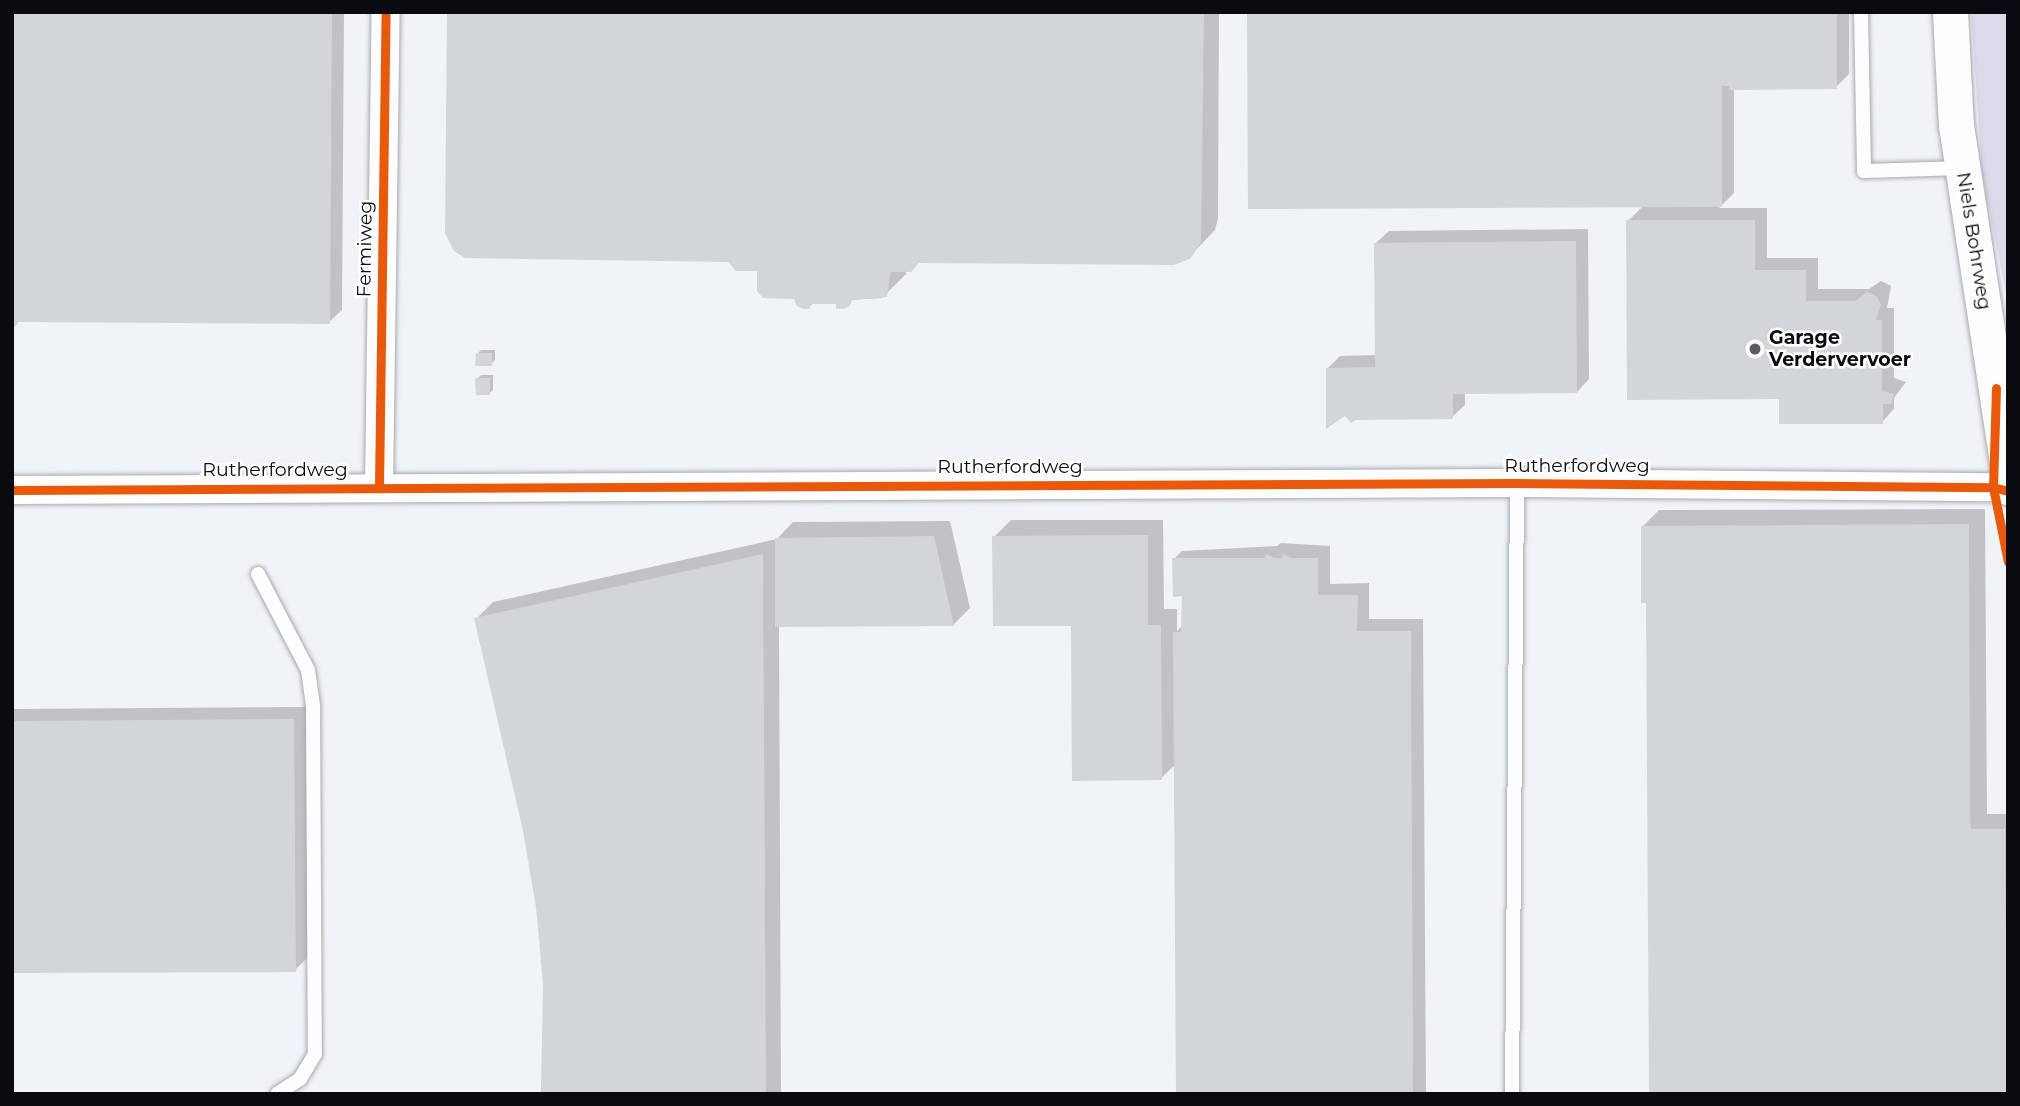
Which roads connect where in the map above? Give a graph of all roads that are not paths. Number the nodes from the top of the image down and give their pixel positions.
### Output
1 (386, 12) edge
2 (1860, 12) edge
3 (1950, 12) edge
4 (1963, 168) junction
5 (2008, 468) edge
6 (1517, 482) junction
7 (379, 487) junction
8 (12, 490) edge
9 (2008, 491) edge
10 (258, 574) dead end
11 (278, 1094) edge
12 (1512, 1094) edge

1 - 7 street, Fermiweg
2 - 4 lane
3 - 4 street, Niels Bohrweg
4 - 5 street, Niels Bohrweg
6 - 7 street, Rutherfordweg
6 - 9 street, Rutherfordweg
6 - 12 lane
7 - 8 street, Rutherfordweg
10 - 11 lane

